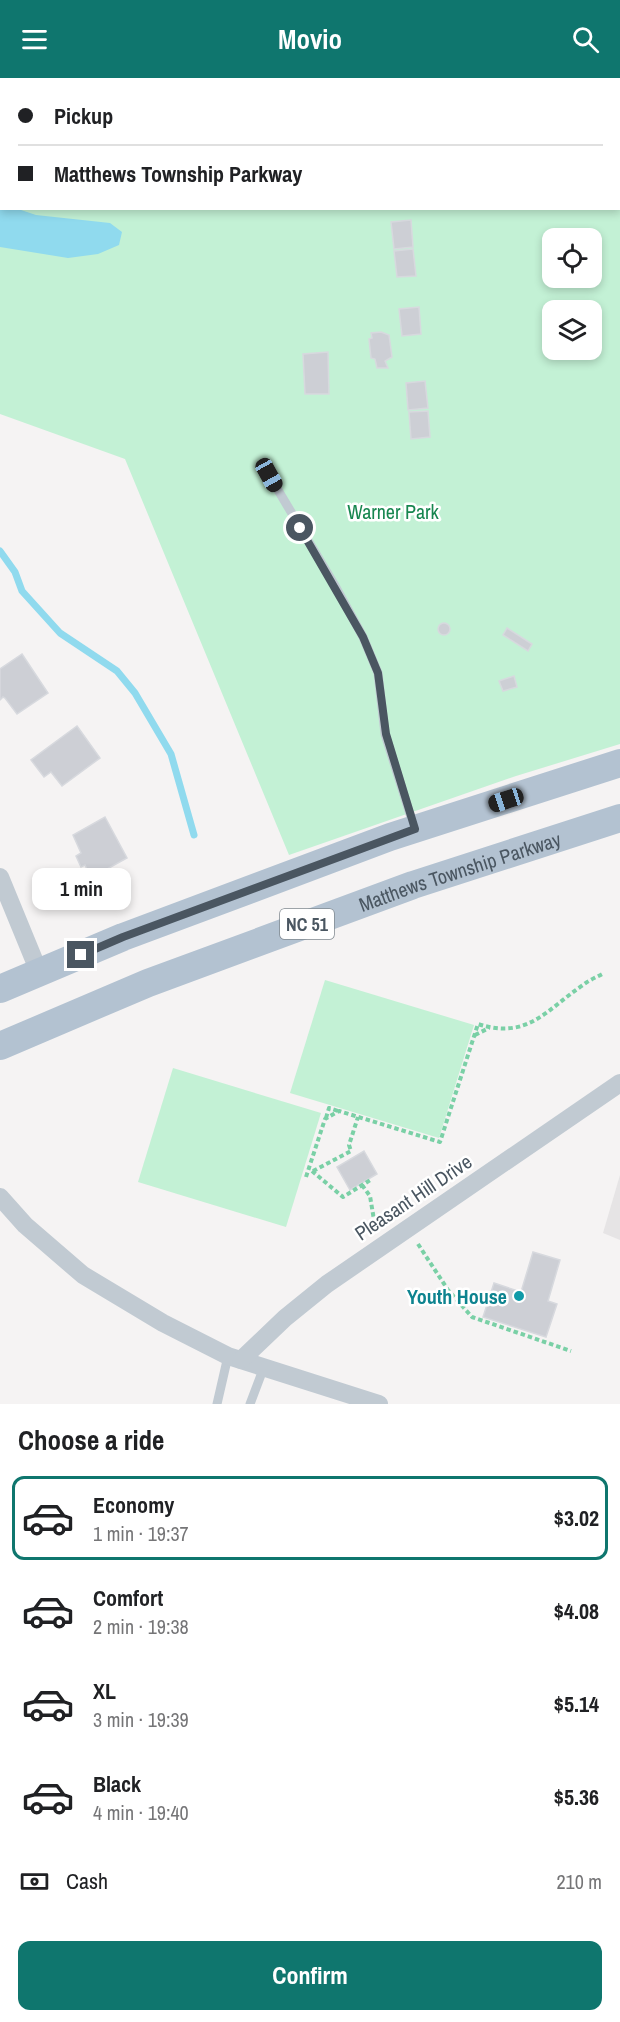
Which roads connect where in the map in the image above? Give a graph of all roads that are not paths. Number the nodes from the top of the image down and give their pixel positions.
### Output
1 (269, 475) dead end
2 (620, 763) edge
3 (620, 818) edge
4 (415, 829) junction
5 (0, 877) edge
6 (39, 972) junction
7 (0, 989) edge
8 (0, 1046) edge
9 (620, 1083) edge
10 (0, 1197) edge
11 (235, 1358) junction
12 (264, 1367) junction
13 (217, 1404) edge
14 (250, 1404) edge
15 (379, 1404) edge

1 - 4 lane
2 - 4 main road, NC 51
3 - 8 main road, Matthews Township Parkway / NC 51
4 - 6 main road, NC 51
5 - 6 street
6 - 7 main road, NC 51
9 - 11 street, Pleasant Hill Drive
10 - 11 street
11 - 12 street
11 - 13 lane
12 - 14 lane
12 - 15 street

